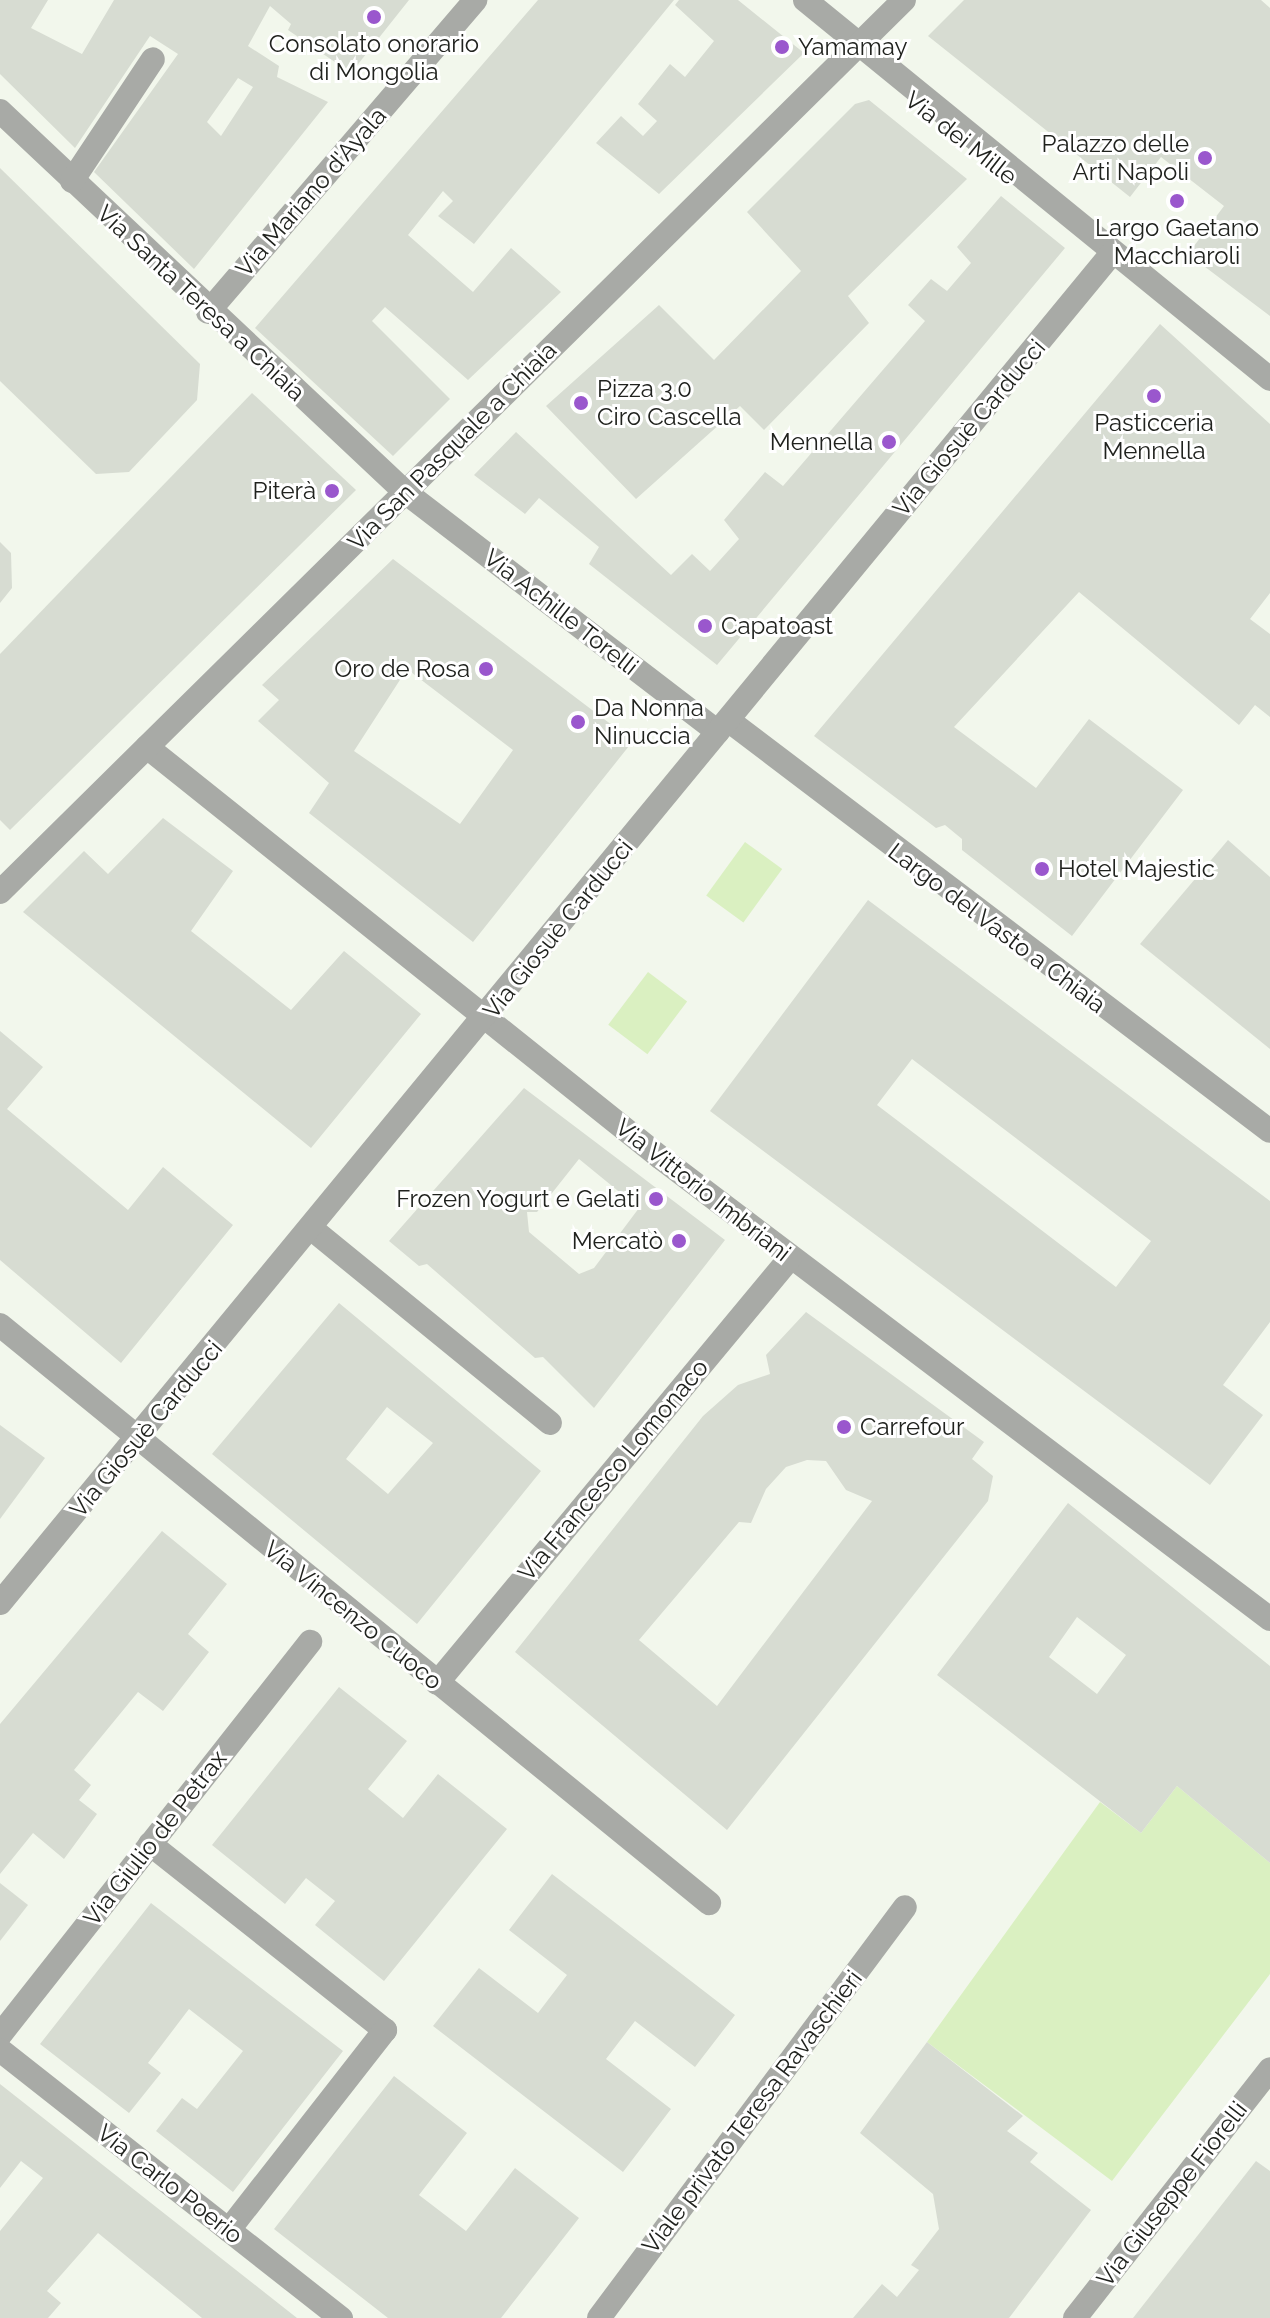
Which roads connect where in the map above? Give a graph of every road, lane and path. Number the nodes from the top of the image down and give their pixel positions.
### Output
1 (475, 0) edge
2 (805, 0) edge
3 (904, 0) edge
4 (859, 44) junction
5 (153, 59) dead end
6 (0, 111) edge
7 (72, 181) junction
8 (1113, 252) junction
9 (208, 312) junction
10 (1270, 379) edge
11 (405, 492) junction
12 (723, 726) junction
13 (147, 747) junction
14 (0, 892) edge
15 (485, 1019) junction
16 (1270, 1131) edge
17 (312, 1229) junction
18 (790, 1258) junction
19 (0, 1325) edge
20 (550, 1423) dead end
21 (138, 1440) junction
22 (0, 1603) edge
23 (1270, 1619) edge
24 (310, 1642) dead end
25 (437, 1683) junction
26 (150, 1844) junction
27 (709, 1903) dead end
28 (905, 1907) dead end
29 (0, 2035) edge
30 (0, 2050) edge
31 (1270, 2069) edge
32 (229, 2230) junction
33 (341, 2318) edge
34 (599, 2318) edge
35 (1075, 2318) edge

1 - 9 street, Via Mariano d'Ayala
2 - 4 street, Via dei Mille
3 - 4 street, Via San Pasquale a Chiaia
4 - 8 street, Via dei Mille
4 - 11 street, Via San Pasquale a Chiaia
5 - 7 street
6 - 7 street, Via Santa Teresa a Chiaia
7 - 9 street, Via Santa Teresa a Chiaia
8 - 10 street, Via dei Mille
8 - 12 street, Via Giosuè Carducci
9 - 11 street, Via Santa Teresa a Chiaia
11 - 12 street, Via Achille Torelli
11 - 13 street, Via San Pasquale a Chiaia
12 - 15 street, Via Giosuè Carducci
12 - 16 street, Largo del Vasto a Chiaia
13 - 14 street, Via San Pasquale a Chiaia
13 - 15 street, Via Vittorio Imbriani
15 - 17 street, Via Giosuè Carducci
15 - 18 street, Via Vittorio Imbriani
17 - 20 street
17 - 21 street, Via Giosuè Carducci
18 - 23 street, Via Vittorio Imbriani
18 - 25 street, Via Francesco Lomonaco
19 - 21 street, Via Vincenzo Cuoco
21 - 22 street, Via Giosuè Carducci
21 - 25 street, Via Vincenzo Cuoco
24 - 26 street, Via Giulio de Petrax
25 - 27 street, Via Vincenzo Cuoco
26 - 29 street, Via Giulio de Petrax
26 - 32 street
28 - 34 street, Viale privato Teresa Ravaschieri
30 - 32 street, Via Carlo Poerio
31 - 35 street, Via Giuseppe Fiorelli
32 - 33 street, Via Carlo Poerio

